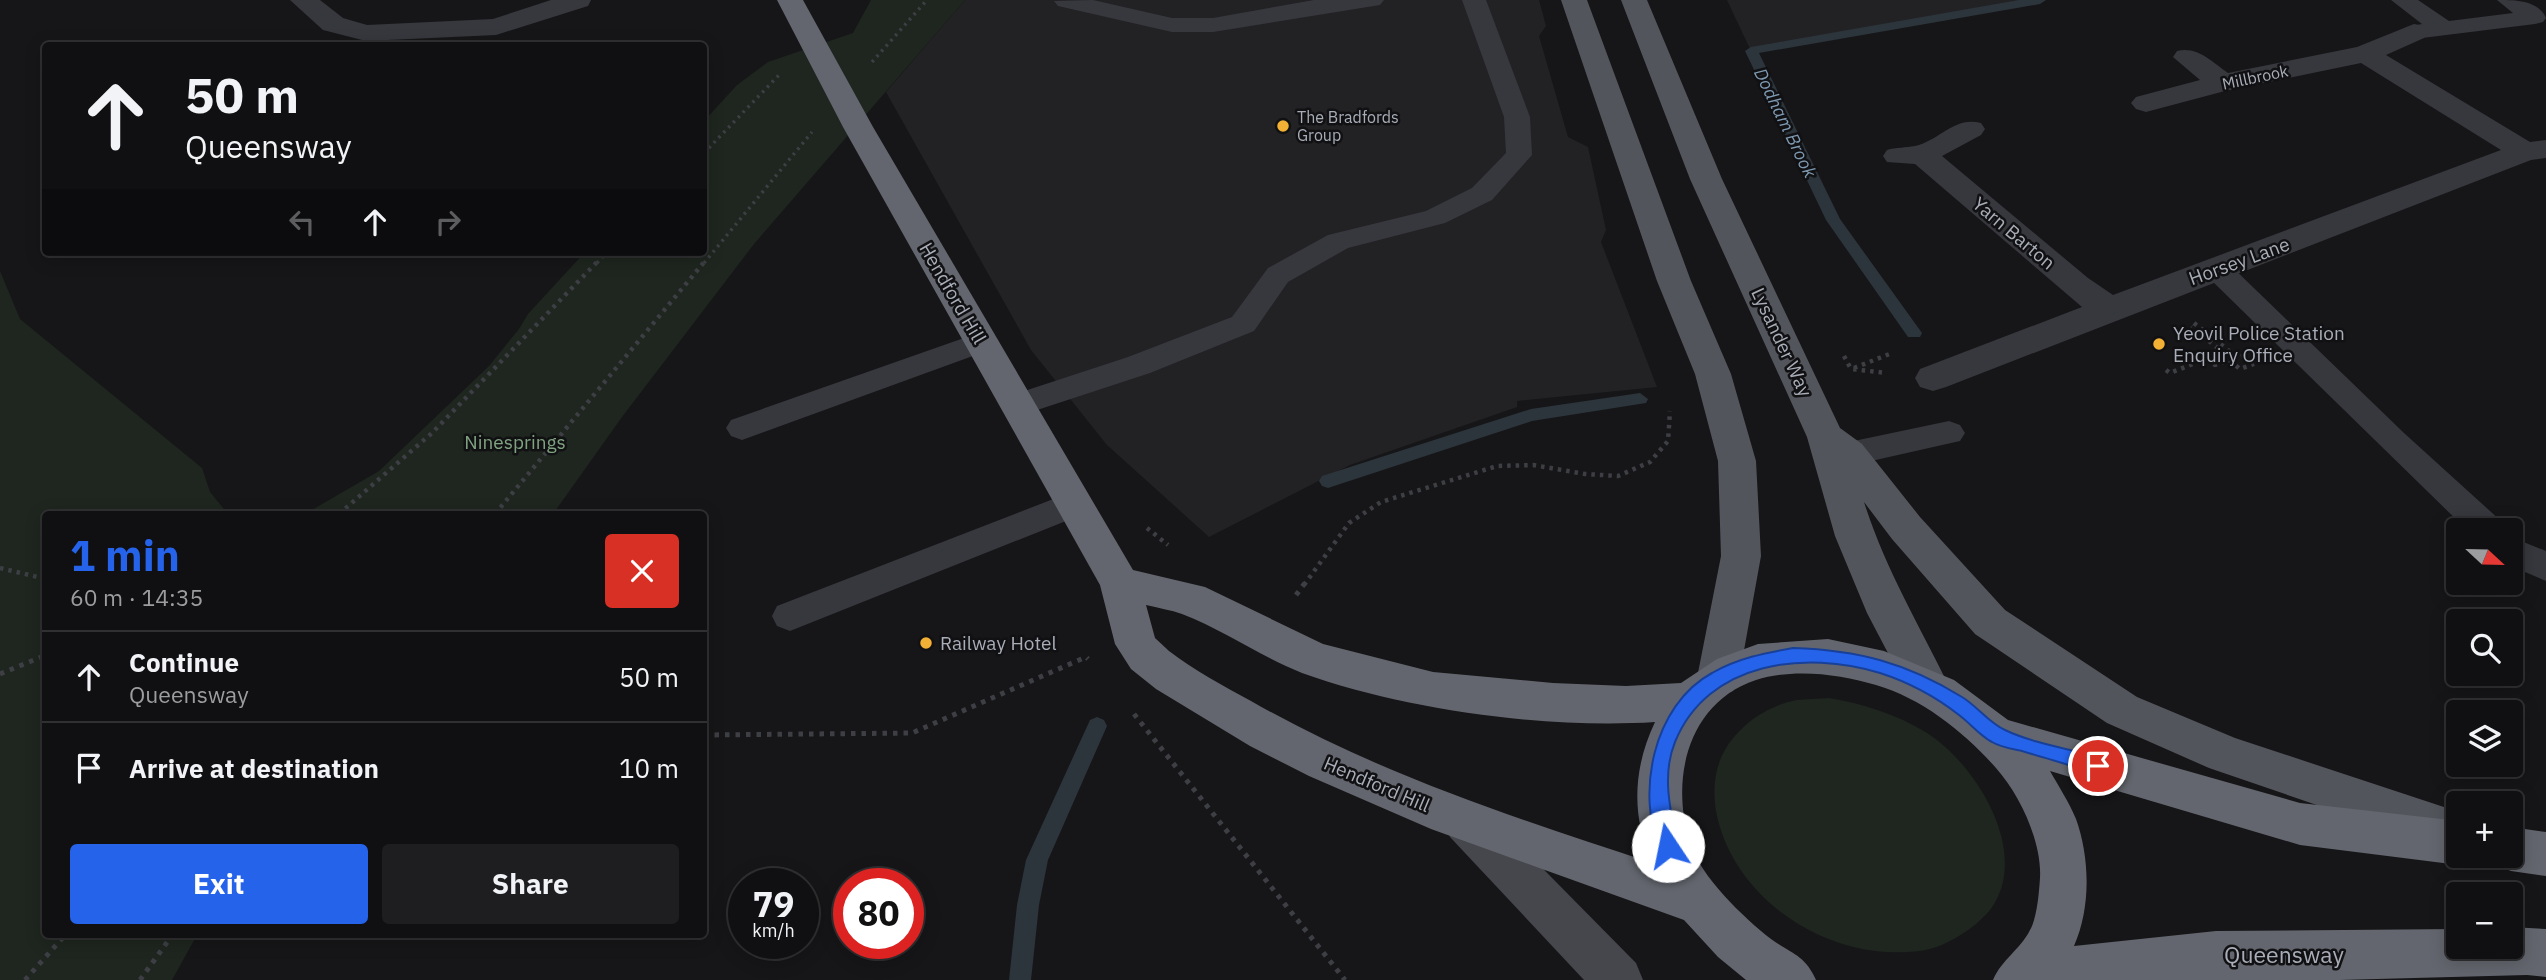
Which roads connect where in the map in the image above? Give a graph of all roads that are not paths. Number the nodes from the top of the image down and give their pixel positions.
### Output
1 (303, 0) edge
2 (578, 0) edge
3 (790, 0) edge
4 (1371, 0) edge
5 (1474, 0) edge
6 (1574, 0) edge
7 (1634, 0) edge
8 (2403, 0) edge
9 (2509, 0) edge
10 (1066, 1) edge
11 (2445, 29) junction
12 (2414, 32) joint
13 (488, 36) edge
14 (2365, 54) junction
15 (2187, 57) dead end
16 (2223, 83) junction
17 (2146, 103) dead end
18 (1970, 129) dead end
19 (2536, 151) edge
20 (2218, 270) junction
21 (2108, 307) junction
22 (981, 342) junction
23 (1933, 378) road end
24 (1017, 405) junction
25 (742, 428) dead end
26 (1949, 433) dead end
27 (1838, 445) junction
28 (1074, 504) junction
29 (2476, 518) edge
30 (2524, 556) edge
31 (2546, 567) edge
32 (1120, 583) junction
33 (790, 617) dead end
34 (1926, 684) junction
35 (1704, 690) junction
36 (1998, 736) junction
37 (1466, 822) junction
38 (2446, 829) edge
39 (2446, 841) edge
40 (2523, 851) edge
41 (2546, 854) edge
42 (1699, 902) junction
43 (2546, 953) edge
44 (1784, 978) edge
45 (2021, 978) edge
46 (1618, 980) edge

1 - 13 street
2 - 13 street
3 - 22 highway, Hendford Hill
4 - 10 lane
5 - 24 lane
6 - 35 main road
7 - 27 main road, Lysander Way
8 - 11 lane
9 - 11 lane
11 - 12 lane
12 - 14 street, Millbrook
14 - 16 street, Millbrook
14 - 19 street
15 - 16 street
16 - 17 street, Millbrook
18 - 21 street, Yarn Barton
19 - 20 street, Horsey Lane
20 - 21 street, Horsey Lane
20 - 29 lane
21 - 23 street, Horsey Lane
22 - 24 highway, Hendford Hill
22 - 25 lane
24 - 28 highway, Hendford Hill
26 - 27 lane
27 - 34 main road, Lysander Way
27 - 38 main road
28 - 32 highway, Hendford Hill
28 - 33 lane
30 - 31 lane
32 - 35 highway
32 - 37 highway, Hendford Hill
34 - 35 highway
34 - 36 highway
35 - 42 highway
36 - 39 highway
36 - 45 highway
37 - 42 highway, Hendford Hill
37 - 46 street
40 - 41 highway
42 - 44 highway
43 - 45 highway, Queensway

